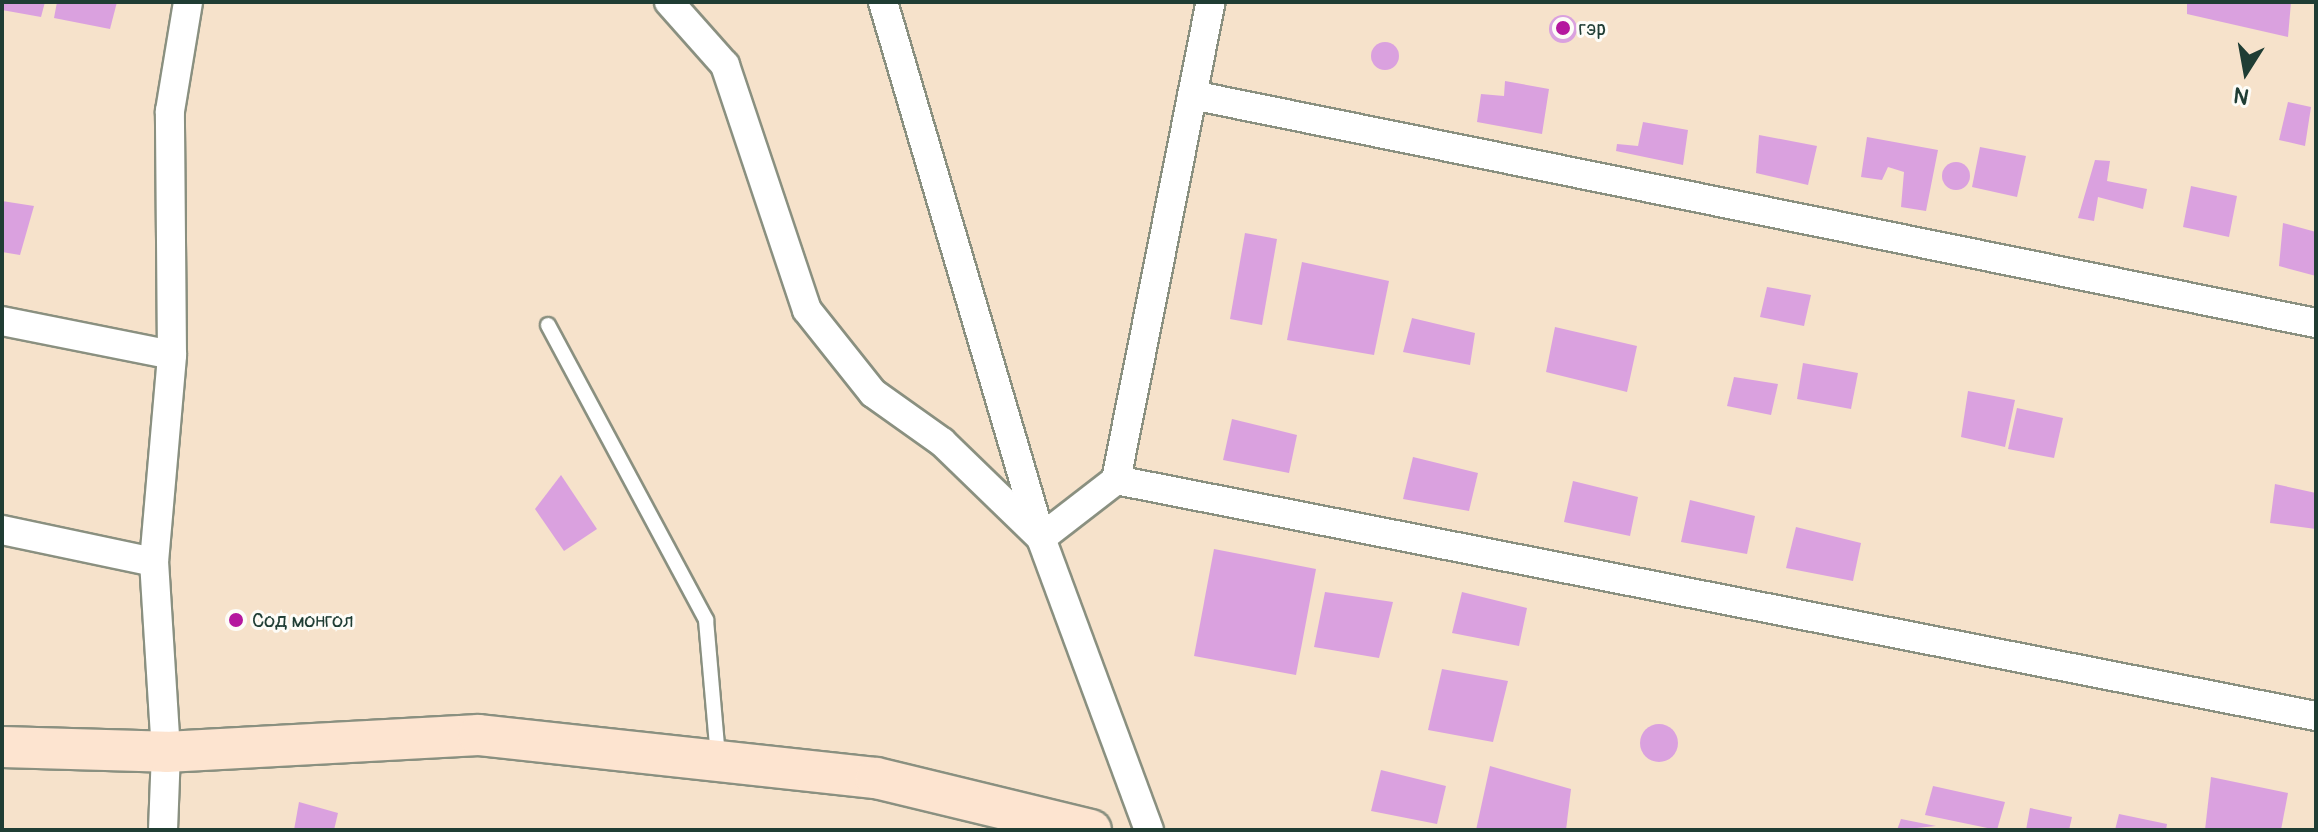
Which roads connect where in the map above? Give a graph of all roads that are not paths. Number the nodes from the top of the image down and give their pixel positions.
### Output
1 (188, 2) edge
2 (669, 2) edge
3 (883, 2) edge
4 (1211, 2) edge
5 (1192, 95) junction
6 (2, 321) edge
7 (2316, 323) edge
8 (548, 325) dead end
9 (172, 355) junction
10 (1116, 480) junction
11 (2, 530) edge
12 (1041, 538) junction
13 (154, 562) junction
14 (2316, 716) edge
15 (2, 747) edge
16 (166, 752) junction
17 (718, 761) junction
18 (163, 830) edge
19 (1091, 830) edge
20 (1149, 830) edge

1 - 9 street
2 - 12 street
3 - 12 street
4 - 5 street
5 - 7 street
5 - 10 street
6 - 9 street
8 - 17 lane
9 - 13 street
10 - 12 street
10 - 14 street
11 - 13 street
12 - 20 street
13 - 16 street
15 - 16 street
16 - 17 street
16 - 18 street
17 - 19 street

